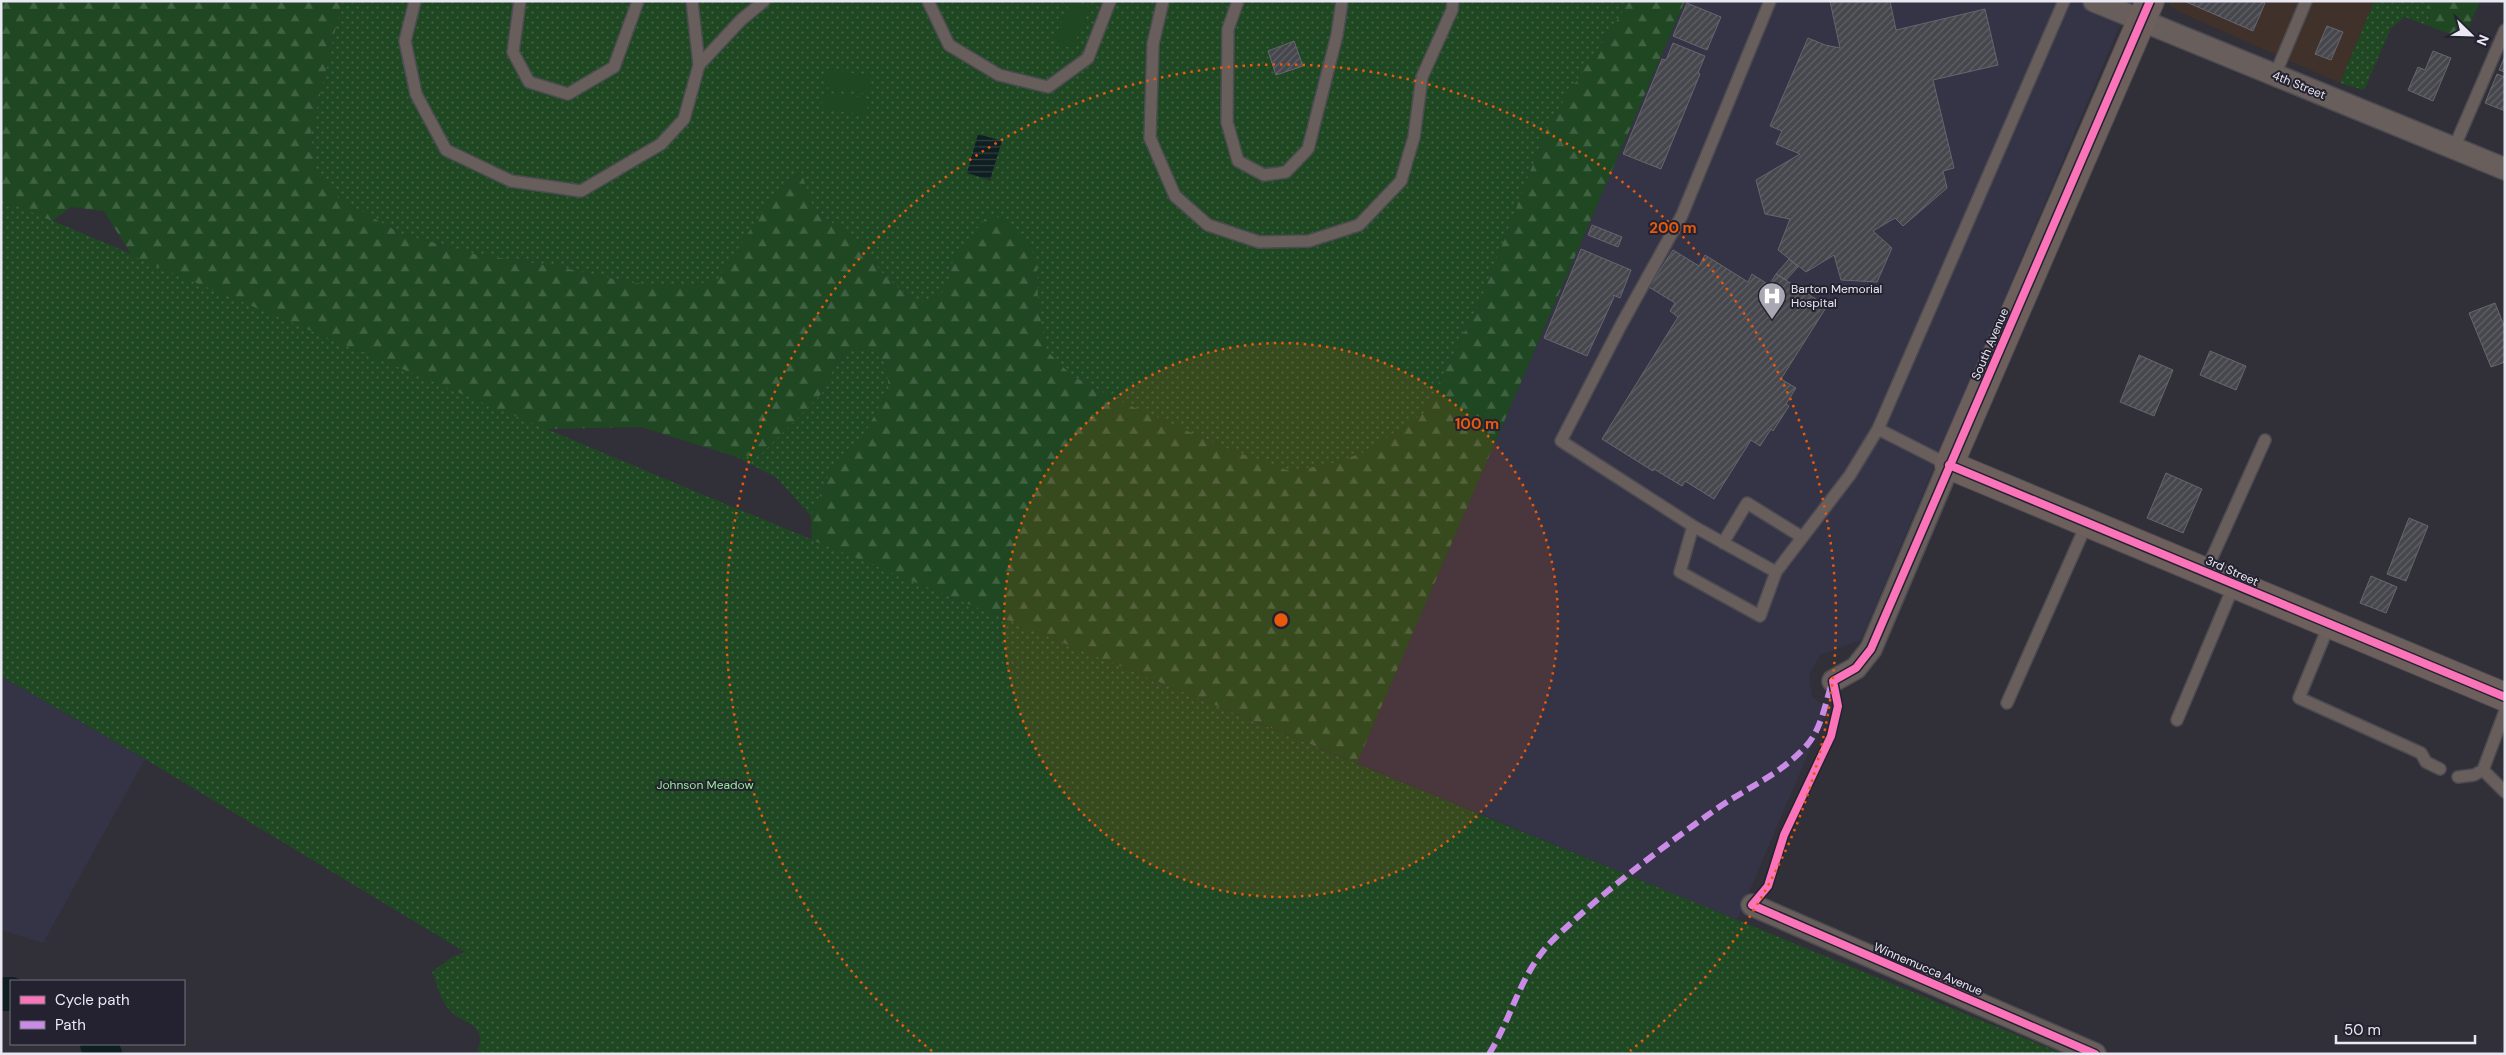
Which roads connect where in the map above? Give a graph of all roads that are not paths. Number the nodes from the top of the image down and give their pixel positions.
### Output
1 (415, 1) edge
2 (520, 1) edge
3 (638, 1) edge
4 (692, 1) edge
5 (764, 1) edge
6 (928, 1) edge
7 (1110, 1) edge
8 (1163, 1) edge
9 (1238, 1) edge
10 (1342, 1) edge
11 (1453, 1) edge
12 (1770, 1) edge
13 (2064, 1) edge
14 (2094, 1) edge
15 (2306, 1) edge
16 (2146, 11) edge
17 (2505, 30) edge
18 (699, 66) junction
19 (2275, 75) junction
20 (2454, 148) junction
21 (2505, 169) edge
22 (1878, 429) junction
23 (2264, 440) dead end
24 (1949, 465) junction
25 (2087, 523) junction
26 (1693, 526) junction
27 (1802, 537) junction
28 (1723, 542) junction
29 (2206, 571) junction
30 (1776, 572) junction
31 (2234, 585) junction
32 (2329, 625) junction
33 (1833, 682) dead end
34 (2505, 697) edge
35 (2007, 703) dead end
36 (2505, 711) edge
37 (2177, 720) dead end
38 (2440, 769) dead end
39 (2483, 770) junction
40 (2458, 777) dead end
41 (2505, 792) edge
42 (1752, 905) dead end
43 (2096, 1054) edge

1 - 18 lane
2 - 3 lane
4 - 18 lane
5 - 18 lane
6 - 7 lane
8 - 11 lane
9 - 10 lane
12 - 26 lane
13 - 22 lane
14 - 16 street, 4th Street
15 - 19 lane
16 - 19 street, 4th Street
16 - 24 street, South Avenue
17 - 20 lane
19 - 20 street, 4th Street
20 - 21 street, 4th Street
22 - 24 lane
22 - 27 lane
23 - 29 lane
24 - 25 street, 3rd Street
24 - 33 street, South Avenue
25 - 29 street, 3rd Street
25 - 35 lane
26 - 28 lane
26 - 30 lane
27 - 28 lane
27 - 30 lane
28 - 30 lane
29 - 31 street, 3rd Street
31 - 32 street, 3rd Street
31 - 37 lane
32 - 34 street, 3rd Street
32 - 38 lane
36 - 39 lane
39 - 40 lane
39 - 41 lane
42 - 43 street, Winnemucca Avenue

